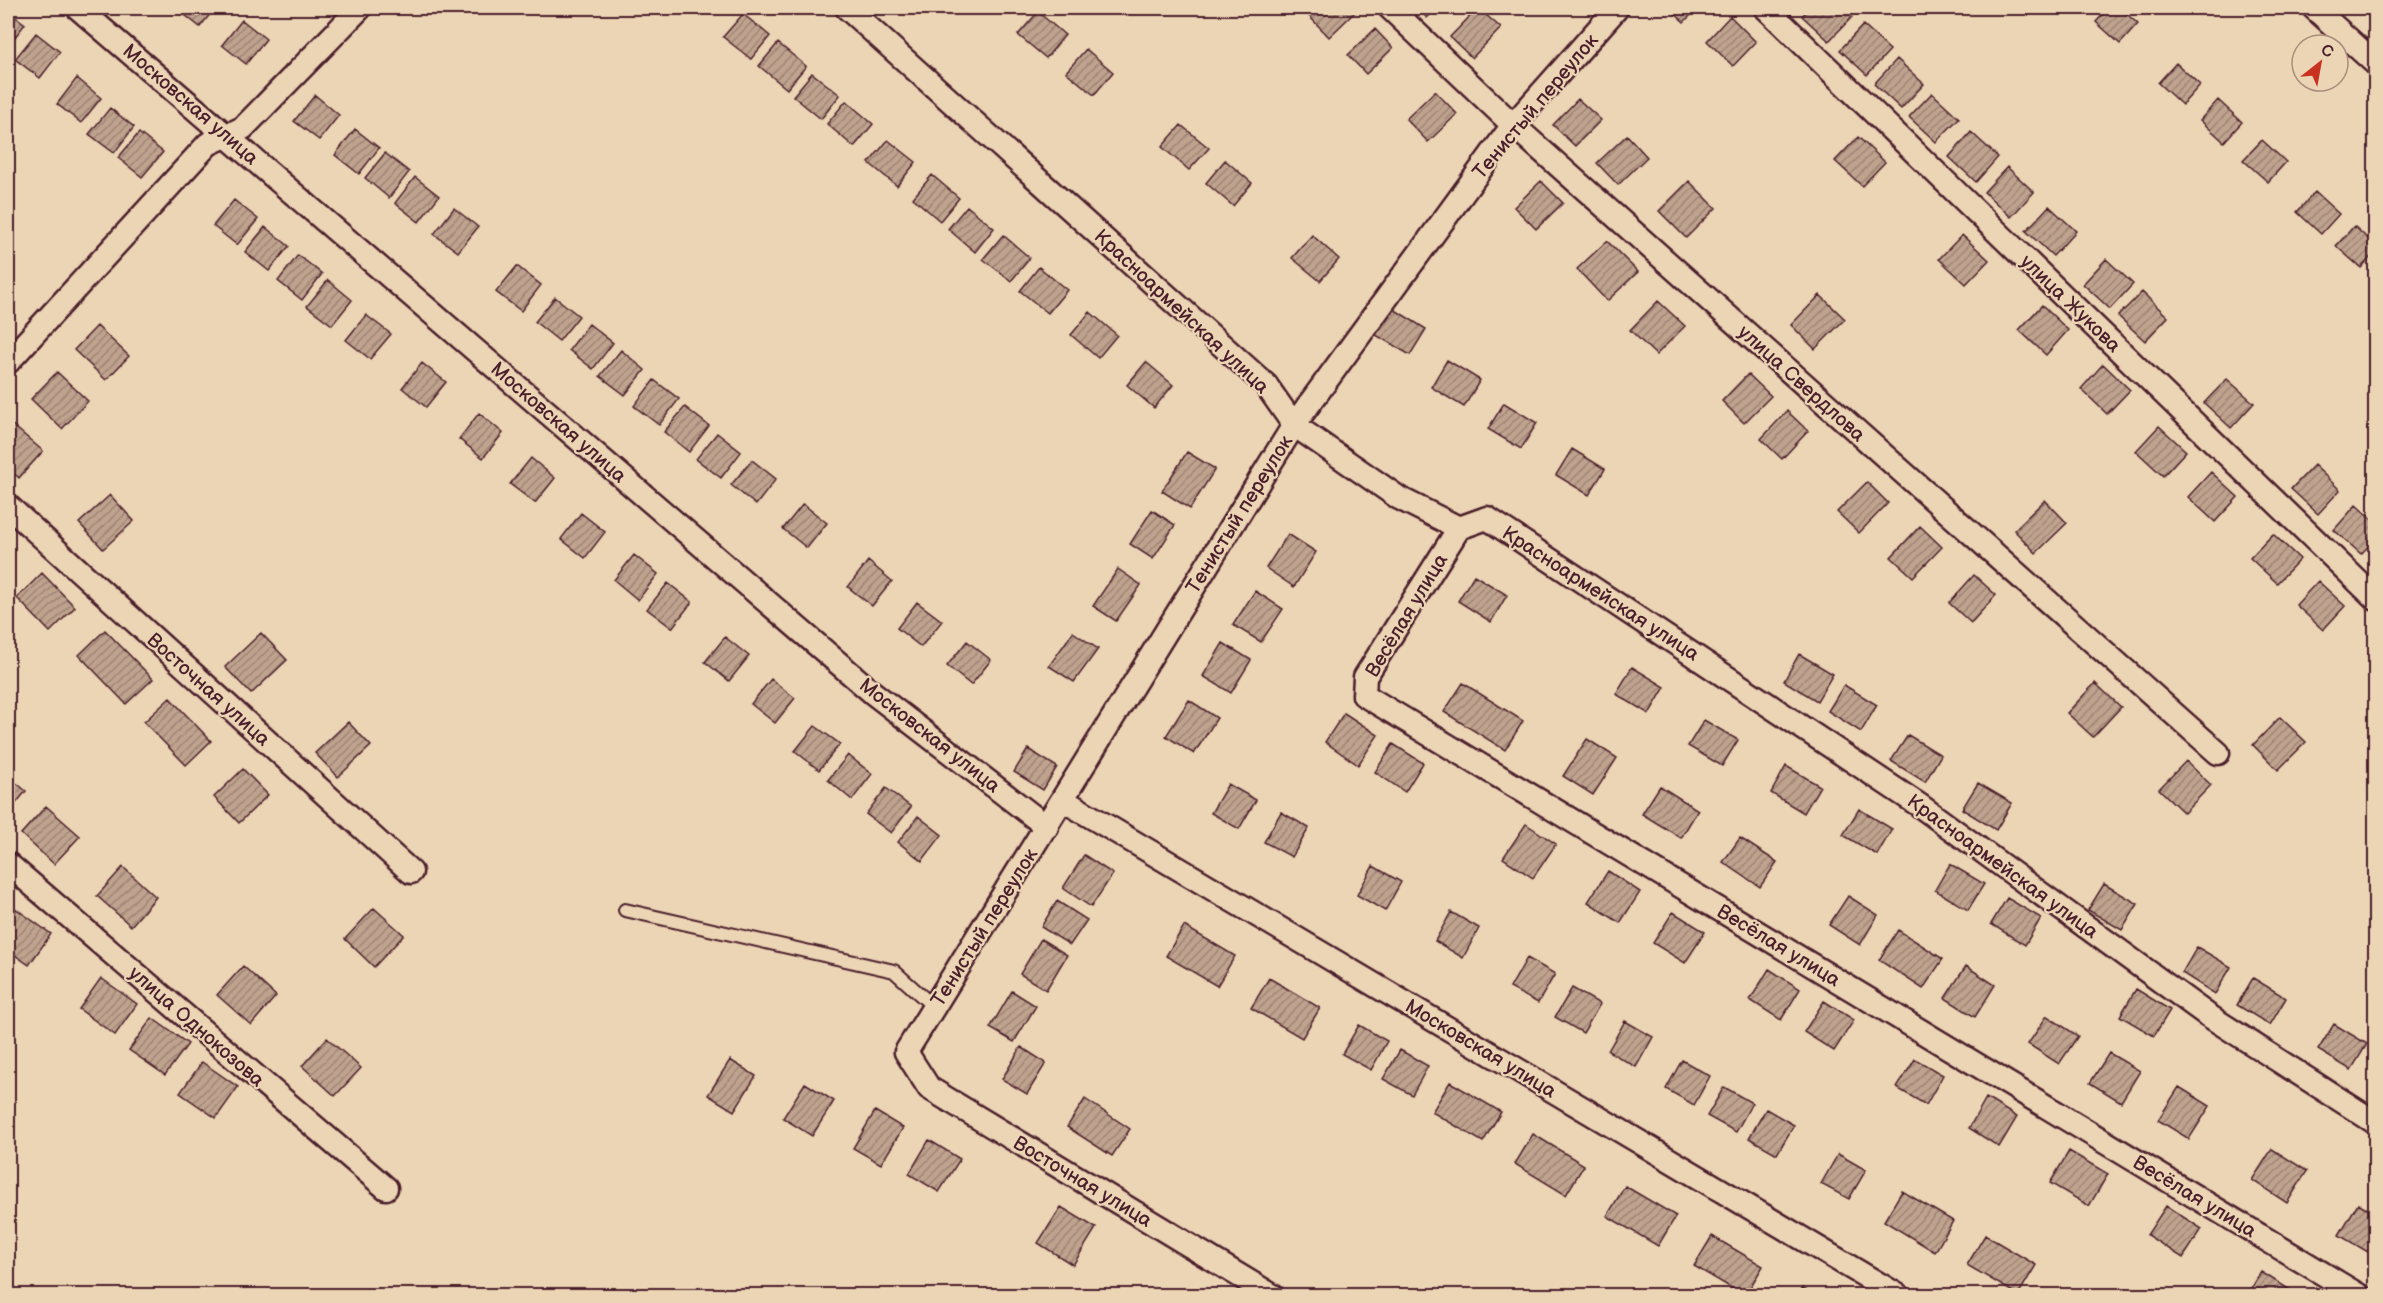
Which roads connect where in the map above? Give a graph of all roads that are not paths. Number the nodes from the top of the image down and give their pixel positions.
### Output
1 (78, 8) edge
2 (360, 8) edge
3 (848, 8) edge
4 (1390, 8) edge
5 (1617, 8) edge
6 (1766, 8) edge
7 (2314, 8) edge
8 (2376, 64) edge
9 (1513, 125) junction
10 (227, 136) junction
11 (8, 362) edge
12 (1294, 425) junction
13 (8, 506) edge
14 (1459, 528) junction
15 (2376, 599) edge
16 (2218, 753) dead end
17 (1063, 800) junction
18 (1047, 826) junction
19 (8, 864) edge
20 (411, 872) dead end
21 (625, 910) dead end
22 (935, 1008) junction
23 (906, 1052) joint
24 (2376, 1123) edge
25 (386, 1188) dead end
26 (1273, 1296) edge
27 (1899, 1296) edge
28 (2360, 1296) edge

1 - 10 street, Московская улица
2 - 10 street
3 - 12 street, Красноармейская улица
4 - 9 street, улица Свердлова
5 - 9 street, Тенистый переулок
6 - 15 street, улица Жукова
7 - 8 street
9 - 12 street, Тенистый переулок
9 - 16 street, улица Свердлова
10 - 11 street
10 - 18 street, Московская улица
12 - 14 street, Красноармейская улица
12 - 17 street, Тенистый переулок
13 - 20 street, Восточная улица
14 - 24 street, Красноармейская улица
14 - 28 street, Весёлая улица
17 - 18 street, Тенистый переулок
17 - 27 street, Московская улица
18 - 22 street, Тенистый переулок
19 - 25 street, улица Однокозова
21 - 22 lane
22 - 23 street, Тенистый переулок
23 - 26 street, Восточная улица

